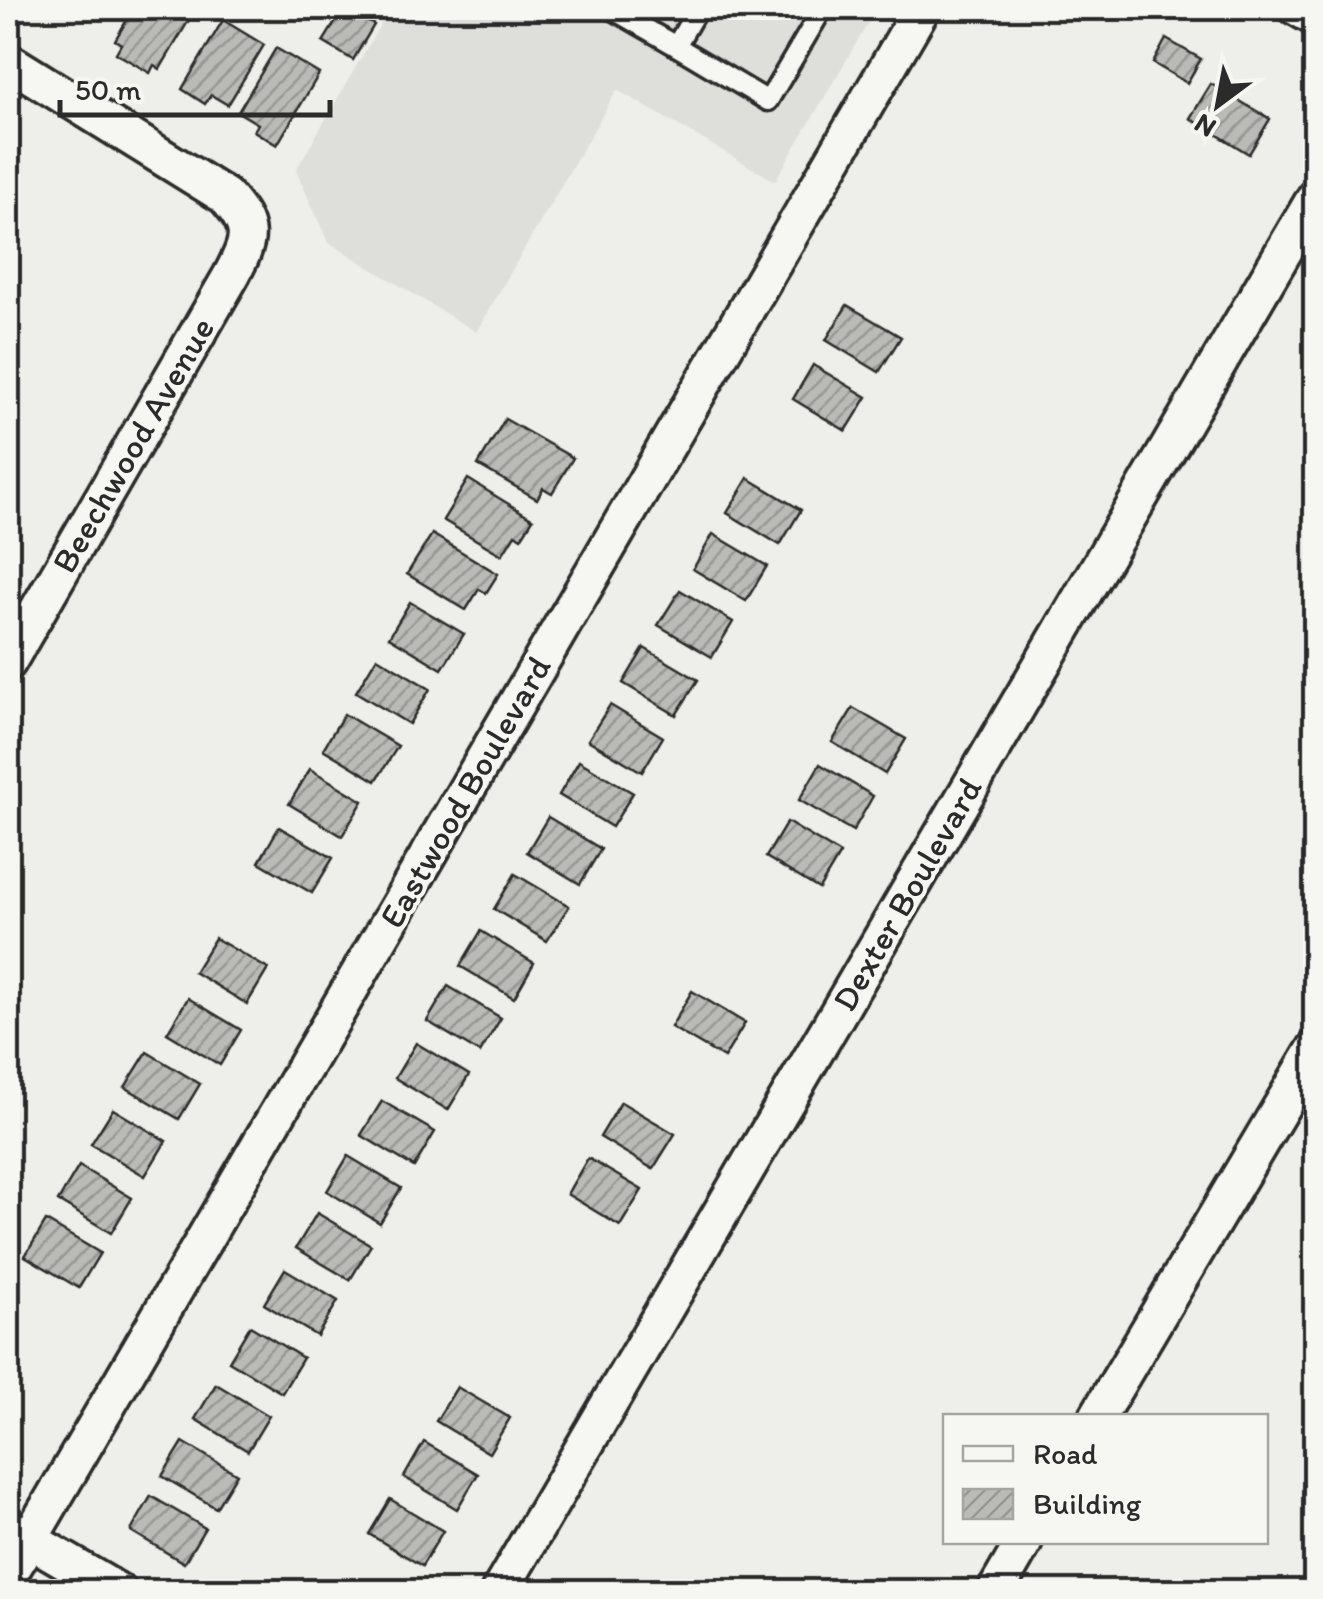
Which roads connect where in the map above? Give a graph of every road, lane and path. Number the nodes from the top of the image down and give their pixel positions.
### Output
1 (610, 8) edge
2 (698, 8) edge
3 (823, 8) edge
4 (922, 8) edge
5 (1281, 8) edge
6 (1316, 28) edge
7 (676, 46) junction
8 (8, 61) edge
9 (1316, 196) edge
10 (9, 655) edge
11 (1316, 1048) edge
12 (1099, 1414) edge
13 (18, 1533) edge
14 (1023, 1544) edge
15 (8, 1576) edge
16 (119, 1592) edge
17 (498, 1592) edge
18 (995, 1592) edge

1 - 7 lane
2 - 7 lane
3 - 7 lane
4 - 13 street, Eastwood Boulevard
5 - 6 lane
8 - 10 street, Beechwood Avenue
9 - 17 street, Dexter Boulevard
11 - 12 street
13 - 15 street, Eastwood Boulevard
13 - 16 street
14 - 18 street

